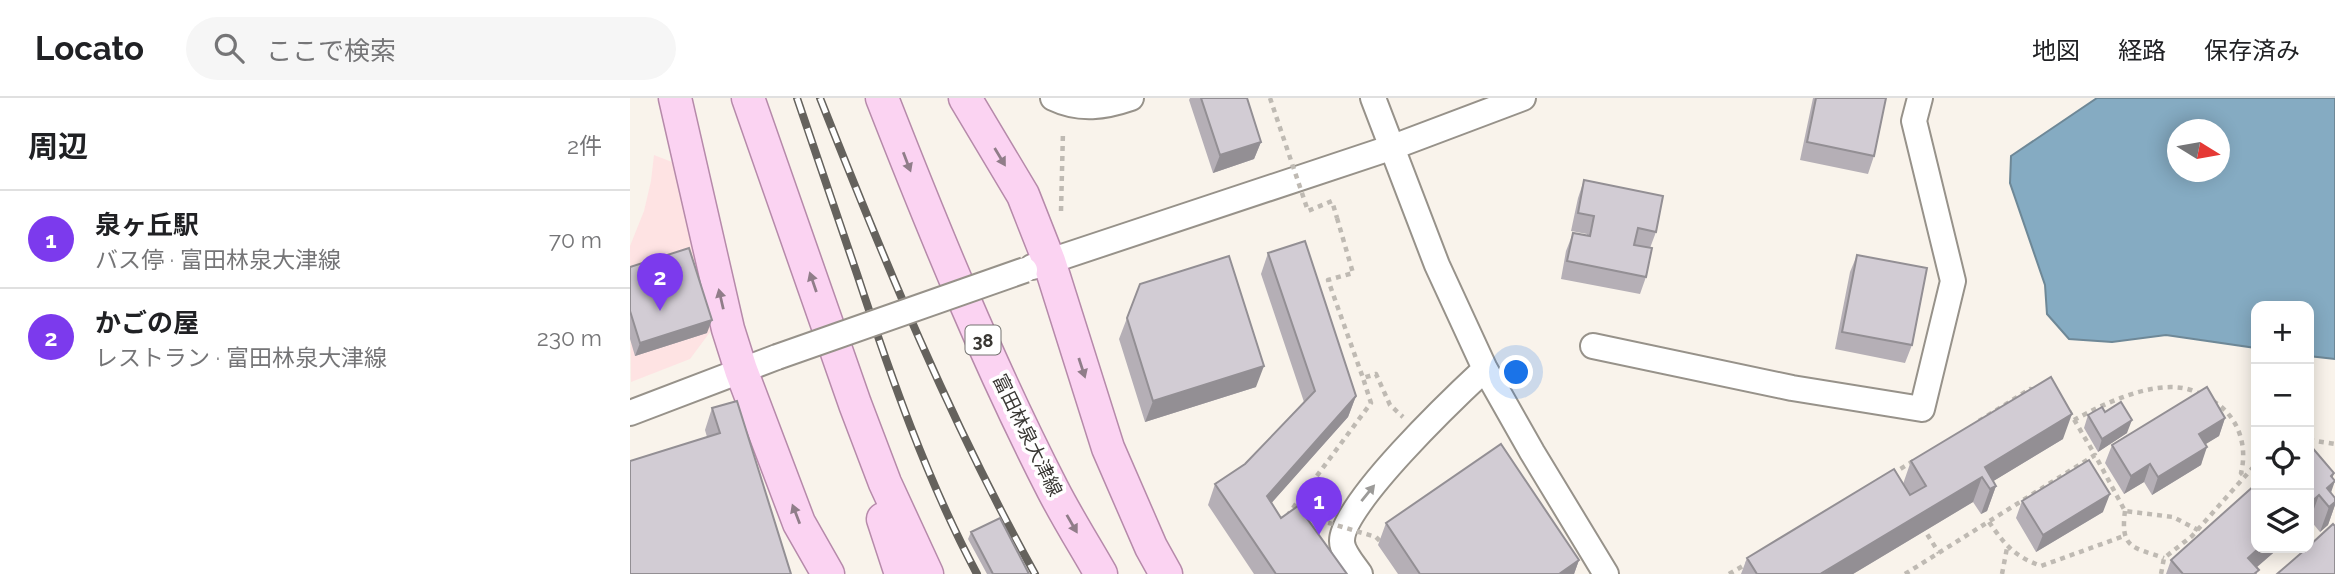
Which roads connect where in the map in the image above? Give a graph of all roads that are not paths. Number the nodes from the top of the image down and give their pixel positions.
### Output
1 (674, 98) edge
2 (748, 98) edge
3 (882, 98) edge
4 (965, 98) edge
5 (1053, 98) edge
6 (1131, 98) edge
7 (1373, 98) edge
8 (1522, 98) edge
9 (1920, 98) edge
10 (1393, 147) junction
11 (1037, 266) junction
12 (828, 325) junction
13 (1593, 346) dead end
14 (1485, 369) junction
15 (741, 370) junction
16 (630, 412) edge
17 (828, 574) edge
18 (901, 574) edge
19 (927, 574) edge
20 (1101, 574) edge
21 (1166, 574) edge
22 (1360, 574) edge
23 (1606, 574) edge

15 -> 1 main road
12 -> 2 main road
3 -> 20 main road, 富田林泉大津線 / 38
4 -> 11 main road
5 - 6 street
7 - 10 street
8 - 10 street
9 - 13 street
10 - 11 street
10 - 14 street
11 - 15 street, bridge
11 -> 21 main road
12 - 18 main road
12 - 19 main road
22 -> 14 street
14 - 23 street
15 - 16 street
17 -> 15 main road

